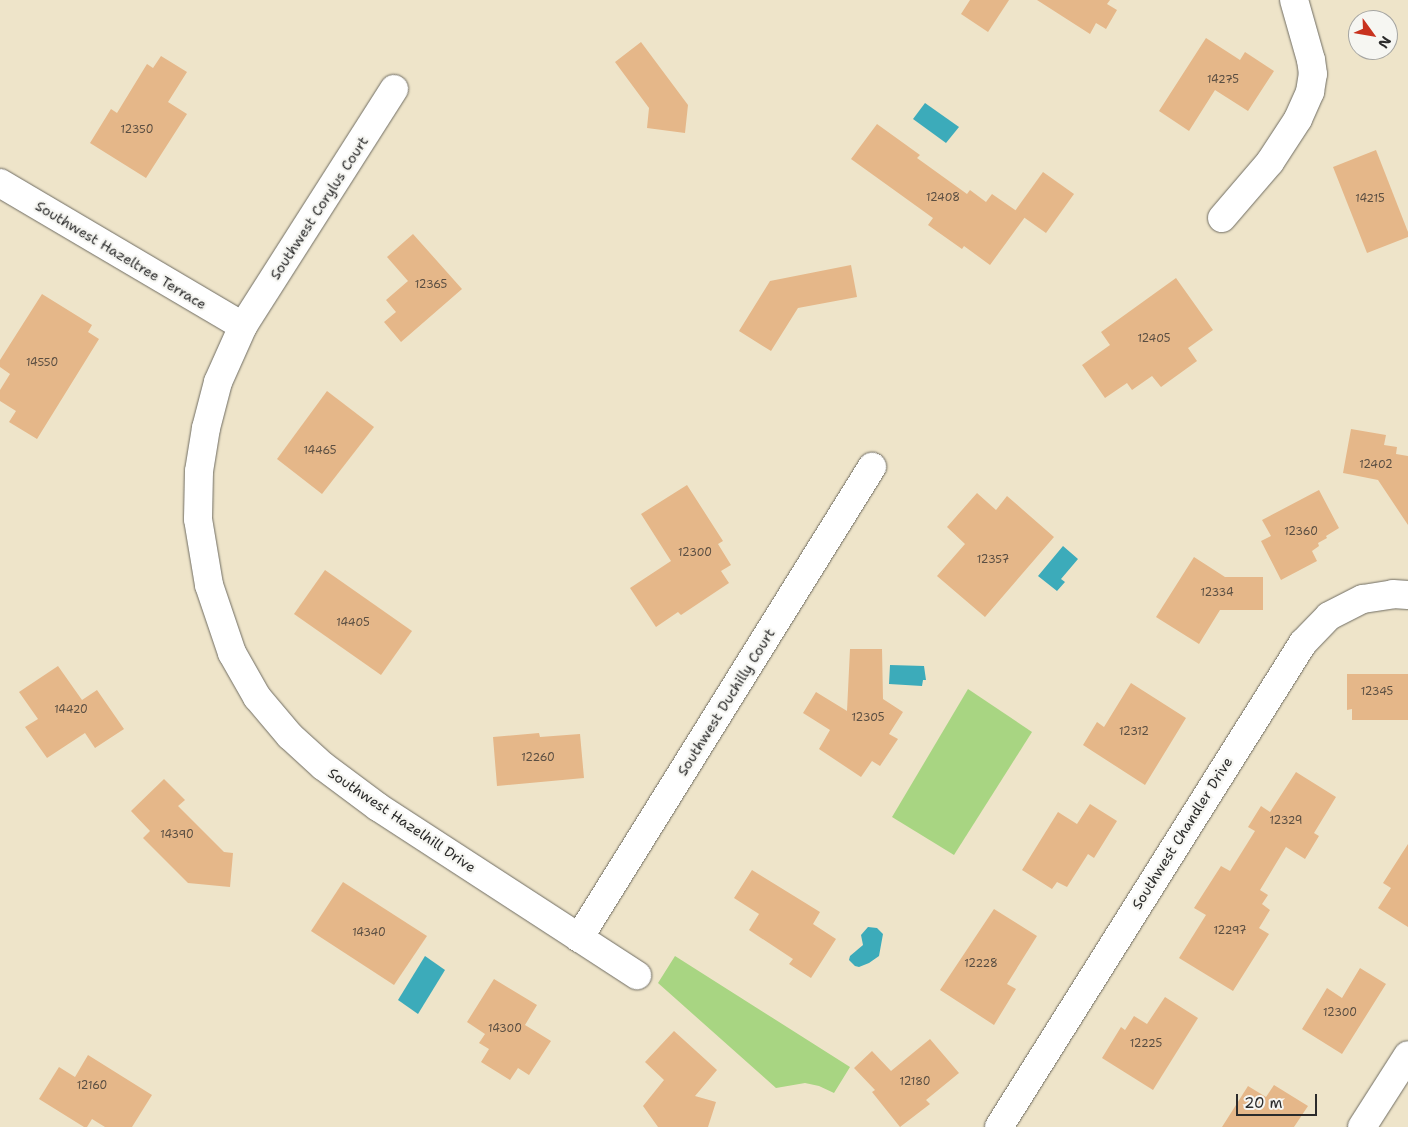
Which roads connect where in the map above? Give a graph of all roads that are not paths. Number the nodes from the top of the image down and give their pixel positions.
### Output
1 (1294, 0) edge
2 (394, 89) dead end
3 (0, 183) edge
4 (1222, 218) dead end
5 (243, 326) junction
6 (872, 467) dead end
7 (1408, 595) edge
8 (579, 938) junction
9 (637, 975) dead end
10 (1408, 1055) edge
11 (999, 1127) edge
12 (1362, 1127) edge

1 - 4 street
2 - 5 street, Southwest Corylus Court
3 - 5 street, Southwest Hazeltree Terrace
5 - 8 street, Southwest Hazelhill Drive
6 - 8 street, Southwest Duchilly Court
7 - 11 street, Southwest Chandler Drive
8 - 9 street, Southwest Hazelhill Drive
10 - 12 street

